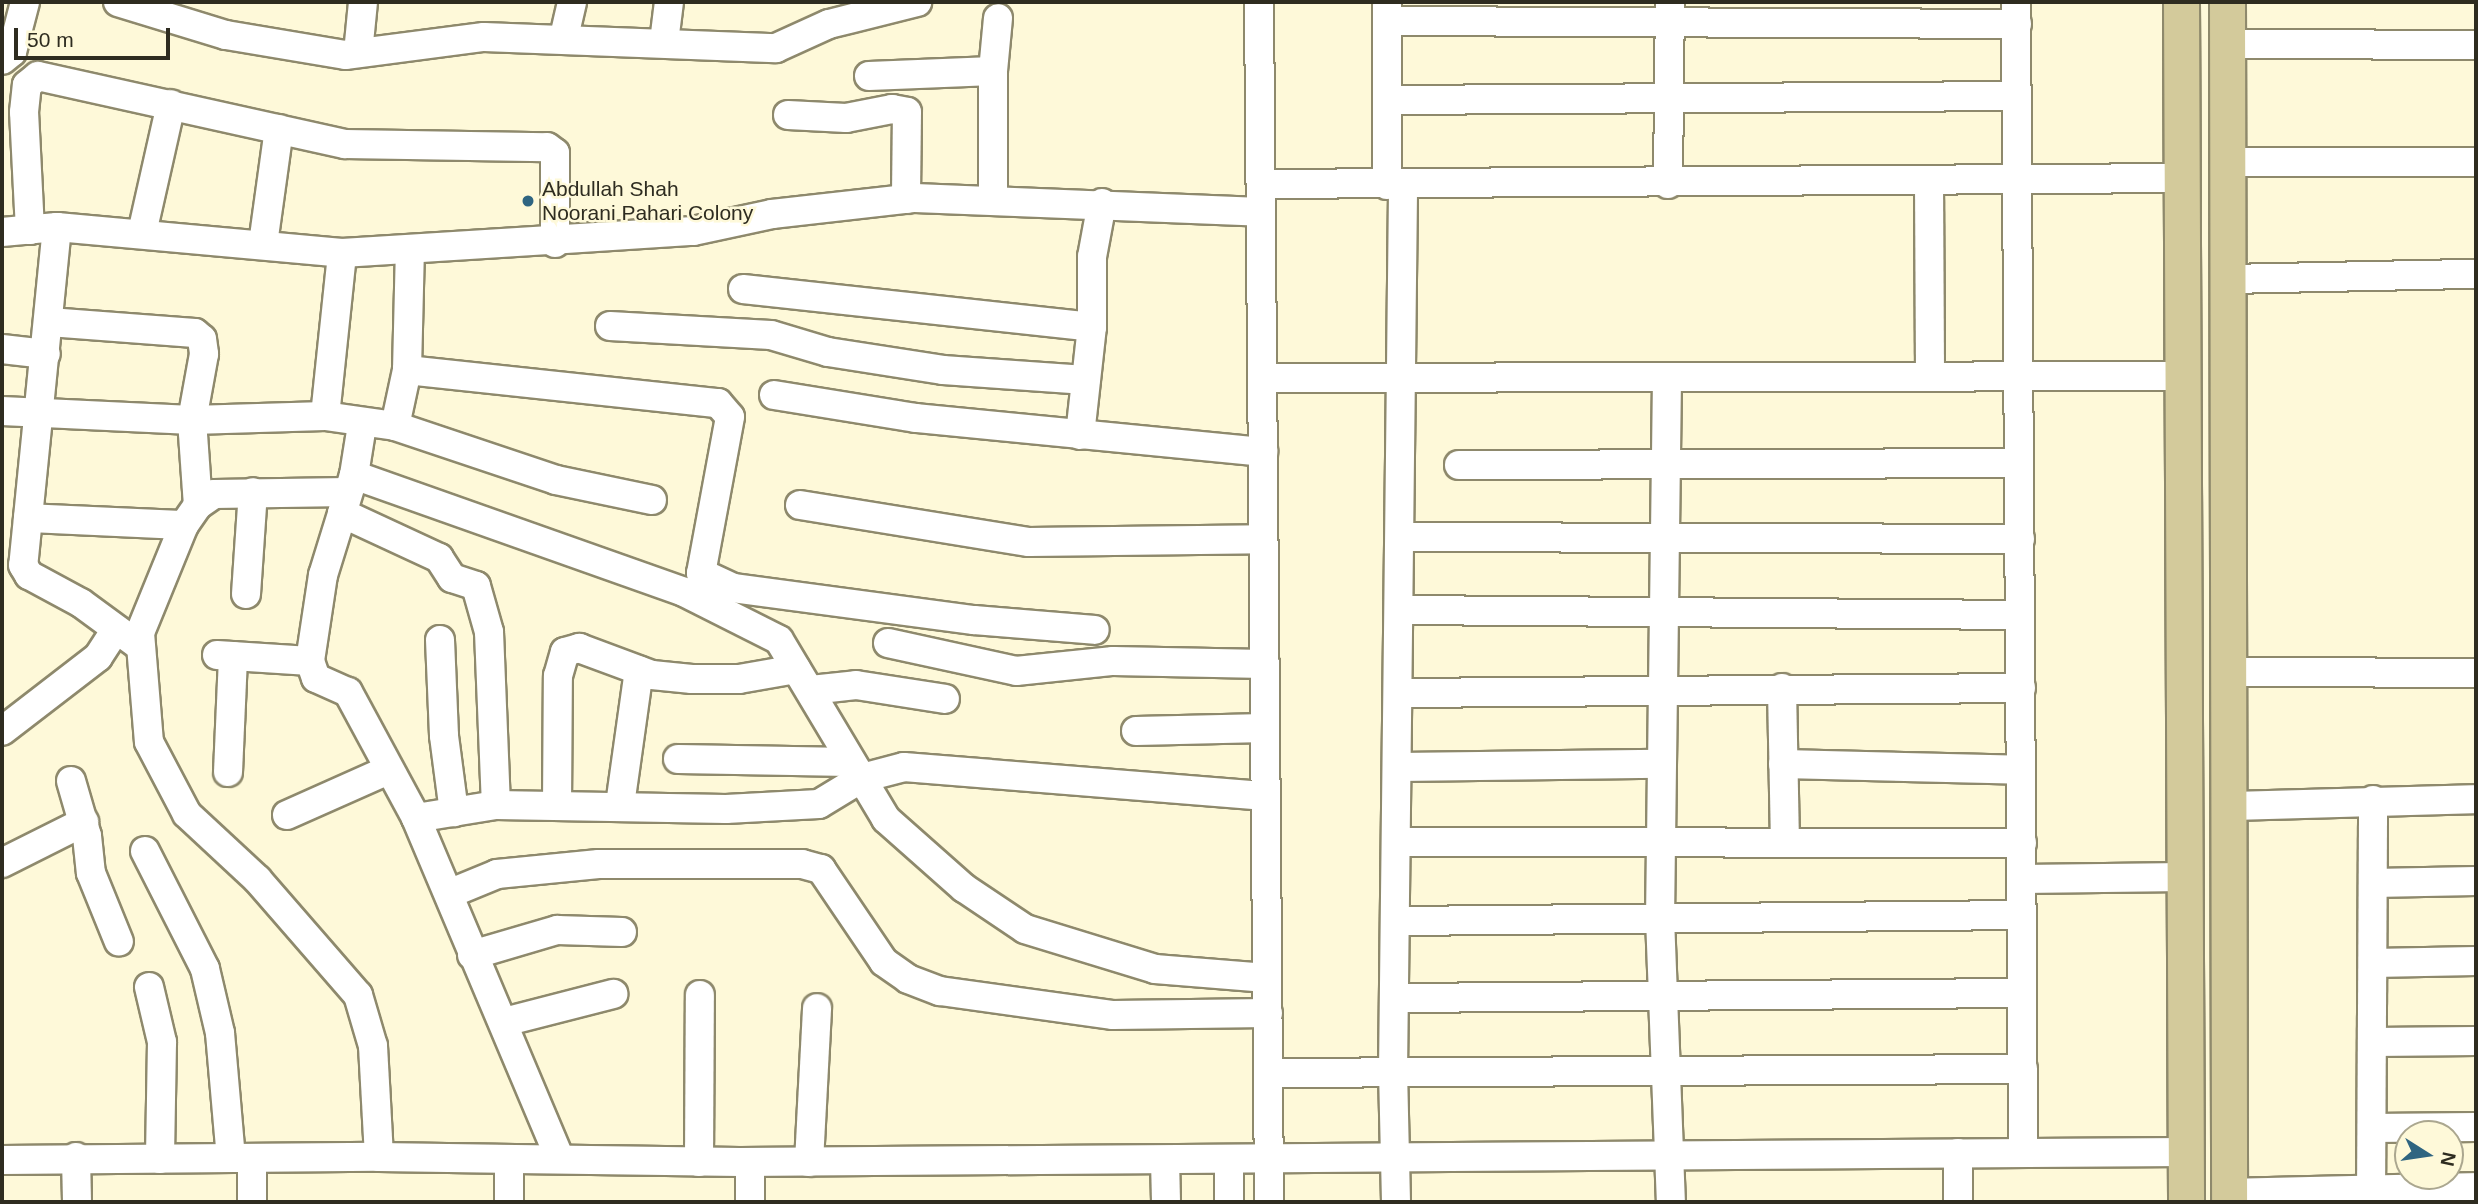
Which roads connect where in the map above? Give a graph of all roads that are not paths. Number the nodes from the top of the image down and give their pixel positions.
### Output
1 (25, 2) edge
2 (118, 2) edge
3 (363, 2) edge
4 (572, 2) edge
5 (670, 2) edge
6 (917, 2) edge
7 (1259, 2) edge
8 (2181, 2) edge
9 (2227, 2) edge
10 (1387, 11) edge
11 (1670, 12) edge
12 (2017, 13) edge
13 (998, 18) dead end
14 (564, 37) junction
15 (664, 42) junction
16 (2227, 44) junction
17 (2476, 45) edge
18 (358, 53) junction
19 (4, 60) edge
20 (993, 71) junction
21 (869, 76) dead end
22 (30, 78) junction
23 (2017, 96) junction
24 (1387, 100) junction
25 (1671, 101) junction
26 (172, 104) junction
27 (788, 115) dead end
28 (279, 129) junction
29 (14, 153) edge
30 (2227, 162) junction
31 (2476, 162) edge
32 (2182, 178) junction
33 (2018, 180) junction
34 (1929, 181) junction
35 (1668, 184) junction
36 (1395, 185) junction
37 (1261, 198) junction
38 (906, 199) junction
39 (993, 200) junction
40 (1102, 203) junction
41 (43, 229) junction
42 (2, 232) edge
43 (142, 233) junction
44 (555, 243) junction
45 (263, 244) junction
46 (410, 248) junction
47 (342, 253) junction
48 (2476, 274) edge
49 (2228, 279) junction
50 (743, 289) dead end
51 (49, 322) junction
52 (610, 326) dead end
53 (1092, 327) junction
54 (2, 349) edge
55 (46, 354) junction
56 (407, 370) junction
57 (2183, 376) junction
58 (1930, 377) junction
59 (2019, 377) junction
60 (1262, 378) junction
61 (1667, 378) junction
62 (1086, 380) junction
63 (1401, 380) junction
64 (774, 395) dead end
65 (2, 411) edge
66 (41, 411) junction
67 (325, 415) junction
68 (192, 420) junction
69 (362, 425) junction
70 (395, 426) junction
71 (1080, 435) junction
72 (1263, 452) junction
73 (2019, 463) junction
74 (1666, 464) junction
75 (1459, 465) dead end
76 (253, 492) junction
77 (348, 493) junction
78 (652, 500) dead end
79 (800, 505) dead end
80 (191, 515) junction
81 (28, 518) junction
82 (1401, 537) junction
83 (1264, 539) junction
84 (2020, 539) junction
85 (1665, 540) junction
86 (246, 594) dead end
87 (1400, 611) junction
88 (1665, 612) junction
89 (2020, 615) junction
90 (116, 629) junction
91 (1095, 630) dead end
92 (440, 640) dead end
93 (888, 643) dead end
94 (141, 647) junction
95 (310, 661) junction
96 (1265, 664) junction
97 (639, 670) junction
98 (2228, 672) junction
99 (2476, 673) edge
100 (804, 679) junction
101 (1663, 687) junction
102 (1782, 688) junction
103 (2021, 688) junction
104 (1399, 693) junction
105 (945, 699) dead end
106 (1265, 728) junction
107 (2, 731) edge
108 (1136, 731) dead end
109 (678, 758) dead end
110 (1660, 764) junction
111 (1783, 764) junction
112 (1399, 767) junction
113 (2021, 769) junction
114 (388, 770) junction
115 (856, 770) junction
116 (228, 772) dead end
117 (71, 781) dead end
118 (1266, 796) junction
119 (2476, 799) edge
120 (2373, 800) junction
121 (557, 805) junction
122 (496, 806) junction
123 (620, 806) junction
124 (2229, 806) junction
125 (454, 812) junction
126 (287, 815) dead end
127 (416, 818) junction
128 (84, 822) junction
129 (1785, 841) junction
130 (1398, 842) junction
131 (1660, 843) junction
132 (2022, 843) junction
133 (145, 851) dead end
134 (2, 863) edge
135 (2185, 877) junction
136 (2022, 879) junction
137 (2476, 881) edge
138 (2373, 883) junction
139 (451, 892) junction
140 (2022, 915) junction
141 (1660, 918) junction
142 (1398, 921) junction
143 (622, 932) dead end
144 (119, 942) dead end
145 (471, 955) junction
146 (2476, 961) edge
147 (2373, 963) junction
148 (1267, 978) junction
149 (149, 987) dead end
150 (2022, 993) junction
151 (613, 994) dead end
152 (700, 995) dead end
153 (1662, 995) junction
154 (1397, 998) junction
155 (817, 1008) dead end
156 (1268, 1013) junction
157 (504, 1023) junction
158 (2476, 1041) edge
159 (2373, 1042) junction
160 (2023, 1069) junction
161 (1665, 1070) junction
162 (1268, 1073) junction
163 (1393, 1073) junction
164 (2476, 1127) edge
165 (2372, 1128) junction
166 (2186, 1152) junction
167 (1958, 1153) junction
168 (2023, 1153) junction
169 (1670, 1155) junction
170 (76, 1157) junction
171 (379, 1157) junction
172 (241, 1158) junction
173 (1396, 1158) junction
174 (160, 1159) junction
175 (509, 1159) junction
176 (561, 1159) junction
177 (1229, 1159) junction
178 (1269, 1159) junction
179 (2, 1160) edge
180 (1166, 1160) junction
181 (699, 1162) junction
182 (750, 1162) junction
183 (809, 1162) junction
184 (2476, 1187) edge
185 (2372, 1196) edge
186 (2229, 1198) edge
187 (77, 1202) edge
188 (252, 1202) edge
189 (509, 1202) edge
190 (750, 1202) edge
191 (1166, 1202) edge
192 (1229, 1202) edge
193 (1269, 1202) edge
194 (1396, 1202) edge
195 (1671, 1202) edge
196 (1958, 1202) edge
197 (2186, 1202) edge

1 - 19 street
2 - 18 street
3 - 18 street
4 - 14 street
5 - 15 street
6 - 15 street
7 - 37 street
8 - 32 main road
9 - 16 main road
10 - 11 street
10 - 24 street
11 - 12 street
11 - 25 street
12 - 23 street
13 - 20 street
14 - 15 street
14 - 18 street
16 - 17 street
16 - 30 main road
19 - 22 street
20 - 21 street
20 - 39 street
22 - 26 street
22 - 29 street
23 - 25 street
23 - 33 street
24 - 25 street
24 - 36 street
25 - 35 street
26 - 28 street
26 - 43 street
27 - 38 street
28 - 44 street
28 - 45 street
29 - 41 street
30 - 31 street
30 - 49 main road
32 - 33 street
32 - 57 main road
33 - 34 street
33 - 59 street
34 - 35 street
34 - 58 street
35 - 36 street
36 - 37 street
36 - 63 street
37 - 40 street
37 - 60 street
38 - 39 street
38 - 44 street
39 - 40 street
40 - 53 street
41 - 42 street
41 - 43 street
41 - 51 street
43 - 45 street
44 - 46 street
45 - 47 street
46 - 47 street
46 - 56 street
47 - 67 street
48 - 49 street
49 - 98 main road
50 - 53 street
51 - 55 street
51 - 68 street
52 - 62 street
53 - 62 street
54 - 55 street
55 - 66 street
56 - 70 street
56 - 91 street
57 - 59 street
57 - 135 main road
58 - 59 street
58 - 61 street
59 - 73 street
60 - 63 street
60 - 72 street
61 - 63 street
61 - 74 street
62 - 71 street
63 - 82 street
64 - 71 street
65 - 66 street
66 - 68 street
66 - 81 street
67 - 68 street
67 - 69 street
68 - 80 street
69 - 70 street
69 - 77 street
70 - 78 street
71 - 72 street
72 - 83 street
73 - 74 street
73 - 84 street
74 - 75 street
74 - 85 street
76 - 77 street
76 - 80 street
76 - 86 street
77 - 95 street
77 - 100 street
77 - 122 street
79 - 83 street
80 - 81 street
80 - 94 street
81 - 90 street
82 - 85 street
82 - 87 street
83 - 96 street
84 - 85 street
84 - 89 street
85 - 88 street
87 - 88 street
87 - 104 street
88 - 89 street
88 - 101 street
89 - 103 street
90 - 94 street
90 - 107 street
92 - 125 street
93 - 96 street
94 - 171 street
95 - 114 street
95 - 116 street
96 - 106 street
97 - 100 street
97 - 121 street
97 - 123 street
98 - 99 street
98 - 124 main road
100 - 105 street
100 - 115 street
101 - 102 street
101 - 104 street
101 - 110 street
102 - 103 street
102 - 111 street
103 - 113 street
104 - 112 street
106 - 108 street
106 - 118 street
109 - 115 street
110 - 112 street
110 - 131 street
111 - 113 street
111 - 129 street
112 - 130 street
113 - 132 street
114 - 126 street
114 - 127 street
115 - 118 street
115 - 123 street
115 - 148 street
117 - 128 street
118 - 148 street
119 - 120 street
120 - 124 street
120 - 138 street
121 - 122 street
121 - 123 street
122 - 125 street
124 - 186 main road
125 - 127 street
127 - 139 street
128 - 134 street
128 - 144 street
129 - 131 street
129 - 132 street
130 - 131 street
130 - 142 street
131 - 141 street
132 - 136 street
133 - 172 street
135 - 136 street
135 - 166 main road
136 - 140 street
137 - 138 street
138 - 147 street
139 - 145 street
139 - 156 street
140 - 141 street
140 - 150 street
141 - 142 street
141 - 153 street
142 - 154 street
143 - 145 street
145 - 157 street
146 - 147 street
147 - 159 street
148 - 156 street
149 - 174 street
150 - 153 street
150 - 160 street
151 - 157 street
152 - 181 street
153 - 154 street
153 - 161 street
154 - 163 street
155 - 183 street
156 - 162 street
157 - 176 street
158 - 159 street
159 - 165 street
160 - 161 street
160 - 168 street
161 - 163 street
161 - 169 street
162 - 163 street
162 - 178 street
163 - 173 street
164 - 165 street
165 - 185 street
166 - 168 street
166 - 197 main road
167 - 168 street
167 - 169 street
167 - 196 street
169 - 173 street
169 - 195 street
170 - 174 street
170 - 179 street
170 - 187 street
171 - 172 street
171 - 175 street
172 - 174 street
172 - 188 street
173 - 178 street
173 - 194 street
175 - 176 street
175 - 189 street
176 - 181 street
177 - 178 street
177 - 180 street
177 - 192 street
178 - 193 street
180 - 183 street
180 - 191 street
181 - 182 street
182 - 183 street
182 - 190 street
184 - 185 street
185 - 186 street

